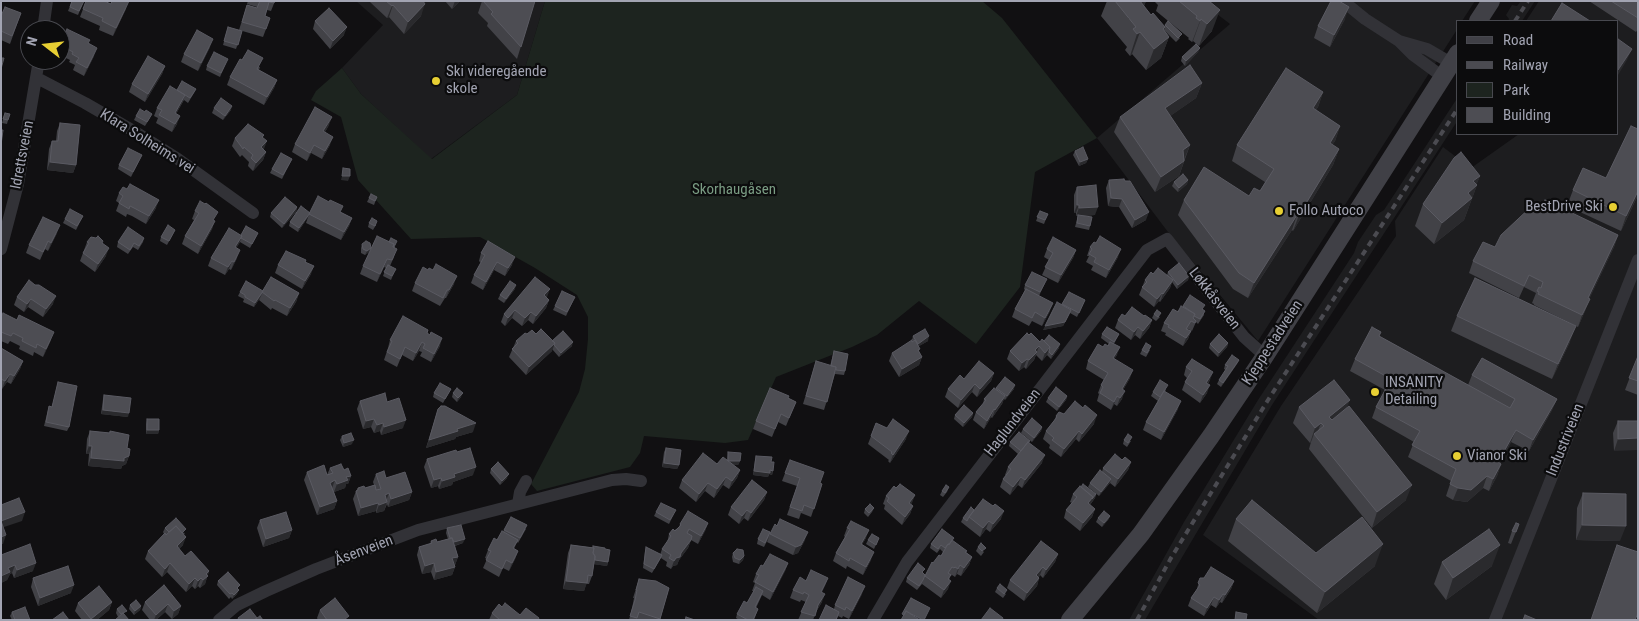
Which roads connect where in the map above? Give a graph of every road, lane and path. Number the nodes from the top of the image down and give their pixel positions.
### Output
1 (46, 1) edge
2 (1343, 1) edge
3 (1491, 1) edge
4 (44, 20) edge
5 (1479, 20) edge
6 (1451, 64) edge
7 (38, 70) edge
8 (37, 78) junction
9 (253, 213) dead end
10 (1167, 239) joint
11 (1, 249) edge
12 (1638, 260) edge
13 (1265, 356) junction
14 (526, 481) dead end
15 (641, 481) dead end
16 (518, 504) junction
17 (219, 620) edge
18 (873, 620) edge
19 (1070, 620) edge
20 (1495, 620) edge

1 - 4 street
2 - 6 street
3 - 5 main road
6 - 13 main road, Kjeppestadveien
7 - 8 street, Idrettsveien
8 - 9 street, Klara Solheims vei
8 - 11 street, Idrettsveien
10 - 13 street, Løkkåsveien
10 - 18 street, Haglundveien
12 - 20 street, Industriveien
13 - 19 main road, Kjeppestadveien
14 - 16 street
15 - 16 street, Åsenveien
16 - 17 street, Åsenveien

